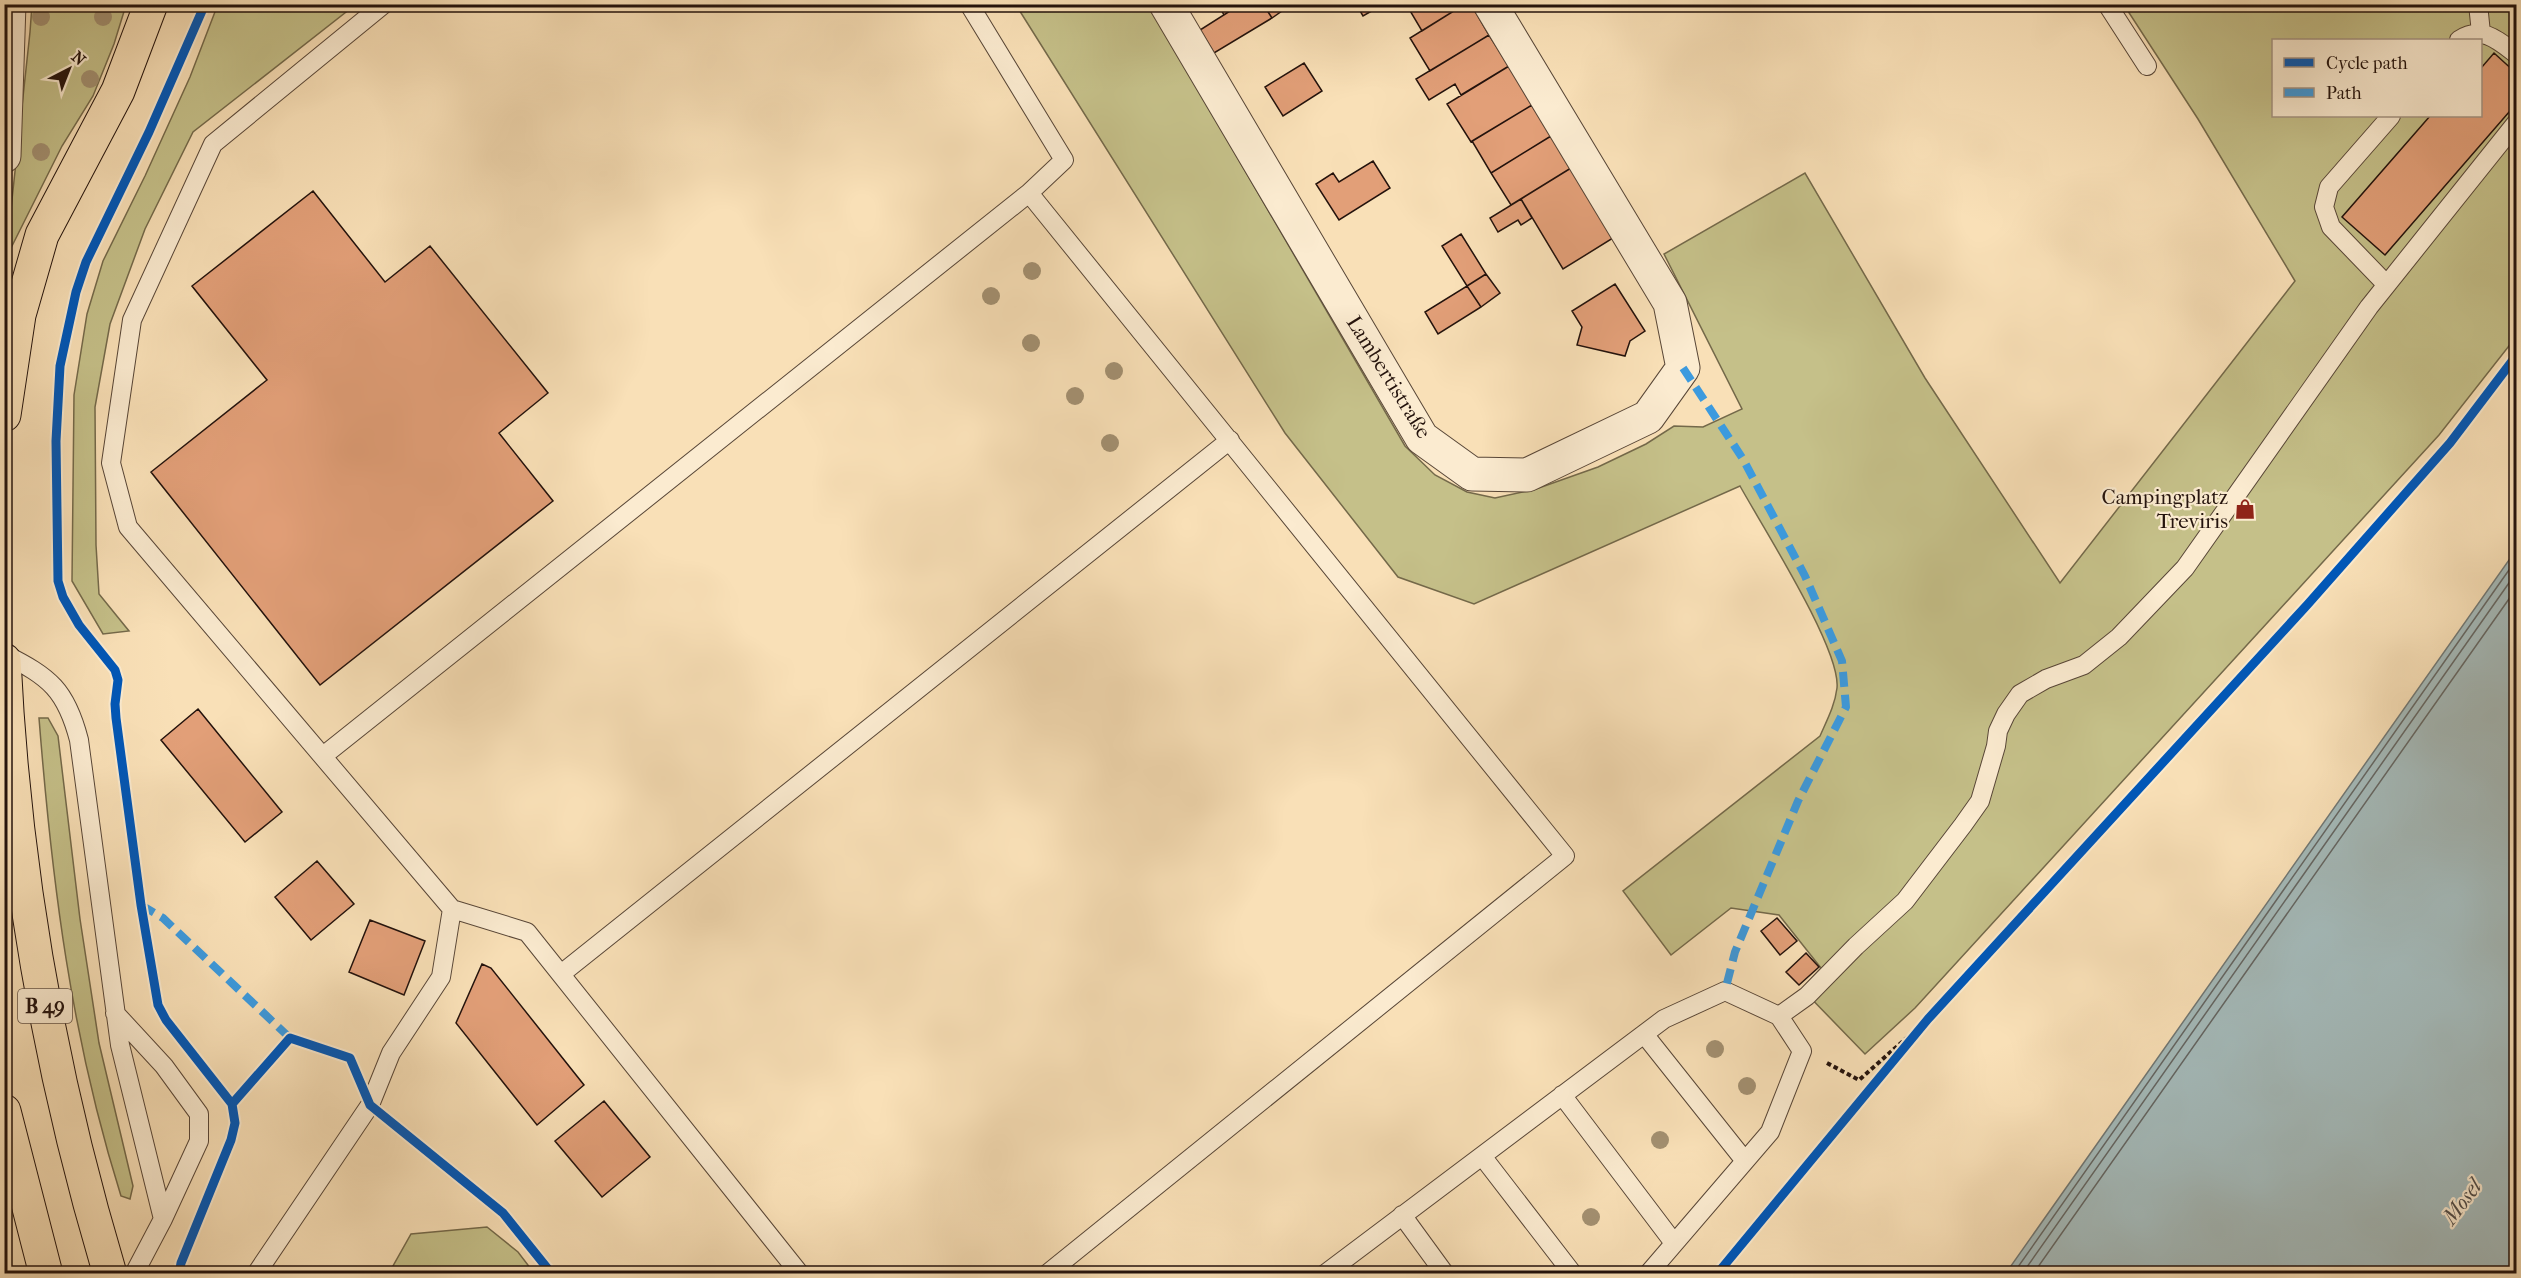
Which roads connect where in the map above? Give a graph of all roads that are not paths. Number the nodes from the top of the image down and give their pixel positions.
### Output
1 (9, 4) edge
2 (151, 4) edge
3 (384, 4) edge
4 (969, 4) edge
5 (1166, 4) edge
6 (1490, 4) edge
7 (2107, 4) edge
8 (2478, 4) edge
9 (2481, 33) junction
10 (2461, 39) edge
11 (2517, 54) edge
12 (2147, 66) dead end
13 (2390, 117) edge
14 (2517, 123) edge
15 (4, 156) edge
16 (1029, 193) junction
17 (2386, 284) junction
18 (4, 415) edge
19 (1230, 440) junction
20 (4, 654) edge
21 (4, 660) edge
22 (323, 756) junction
23 (452, 909) junction
24 (561, 974) junction
25 (115, 1013) junction
26 (1779, 1016) junction
27 (1644, 1034) junction
28 (1562, 1095) junction
29 (4, 1111) edge
30 (1482, 1156) junction
31 (1745, 1161) junction
32 (1402, 1215) junction
33 (163, 1219) junction
34 (1674, 1243) junction
35 (46, 1274) edge
36 (110, 1274) edge
37 (134, 1274) edge
38 (256, 1274) edge
39 (800, 1274) edge
40 (1047, 1274) edge
41 (1325, 1274) edge
42 (1445, 1274) edge
43 (1573, 1274) edge
44 (1648, 1274) edge

1 - 15 street
2 - 18 main road
3 - 22 lane
4 - 16 lane
5 - 6 street, Lambertistraße
7 - 12 lane
8 - 9 lane
9 - 10 lane
9 - 11 lane
13 - 17 lane
14 - 17 lane
16 - 19 lane
16 - 22 lane
17 - 26 lane
19 - 24 lane
19 - 40 lane
20 - 25 lane
21 - 36 main road, B 49
22 - 23 lane
23 - 24 lane
23 - 38 lane
24 - 39 lane
25 - 33 lane
25 - 33 lane
26 - 27 lane
26 - 31 lane
27 - 28 lane
27 - 31 lane
28 - 30 lane
28 - 34 lane
29 - 35 main road
30 - 32 lane
30 - 43 lane
31 - 34 lane
32 - 41 lane
32 - 42 lane
33 - 37 lane
34 - 44 lane

